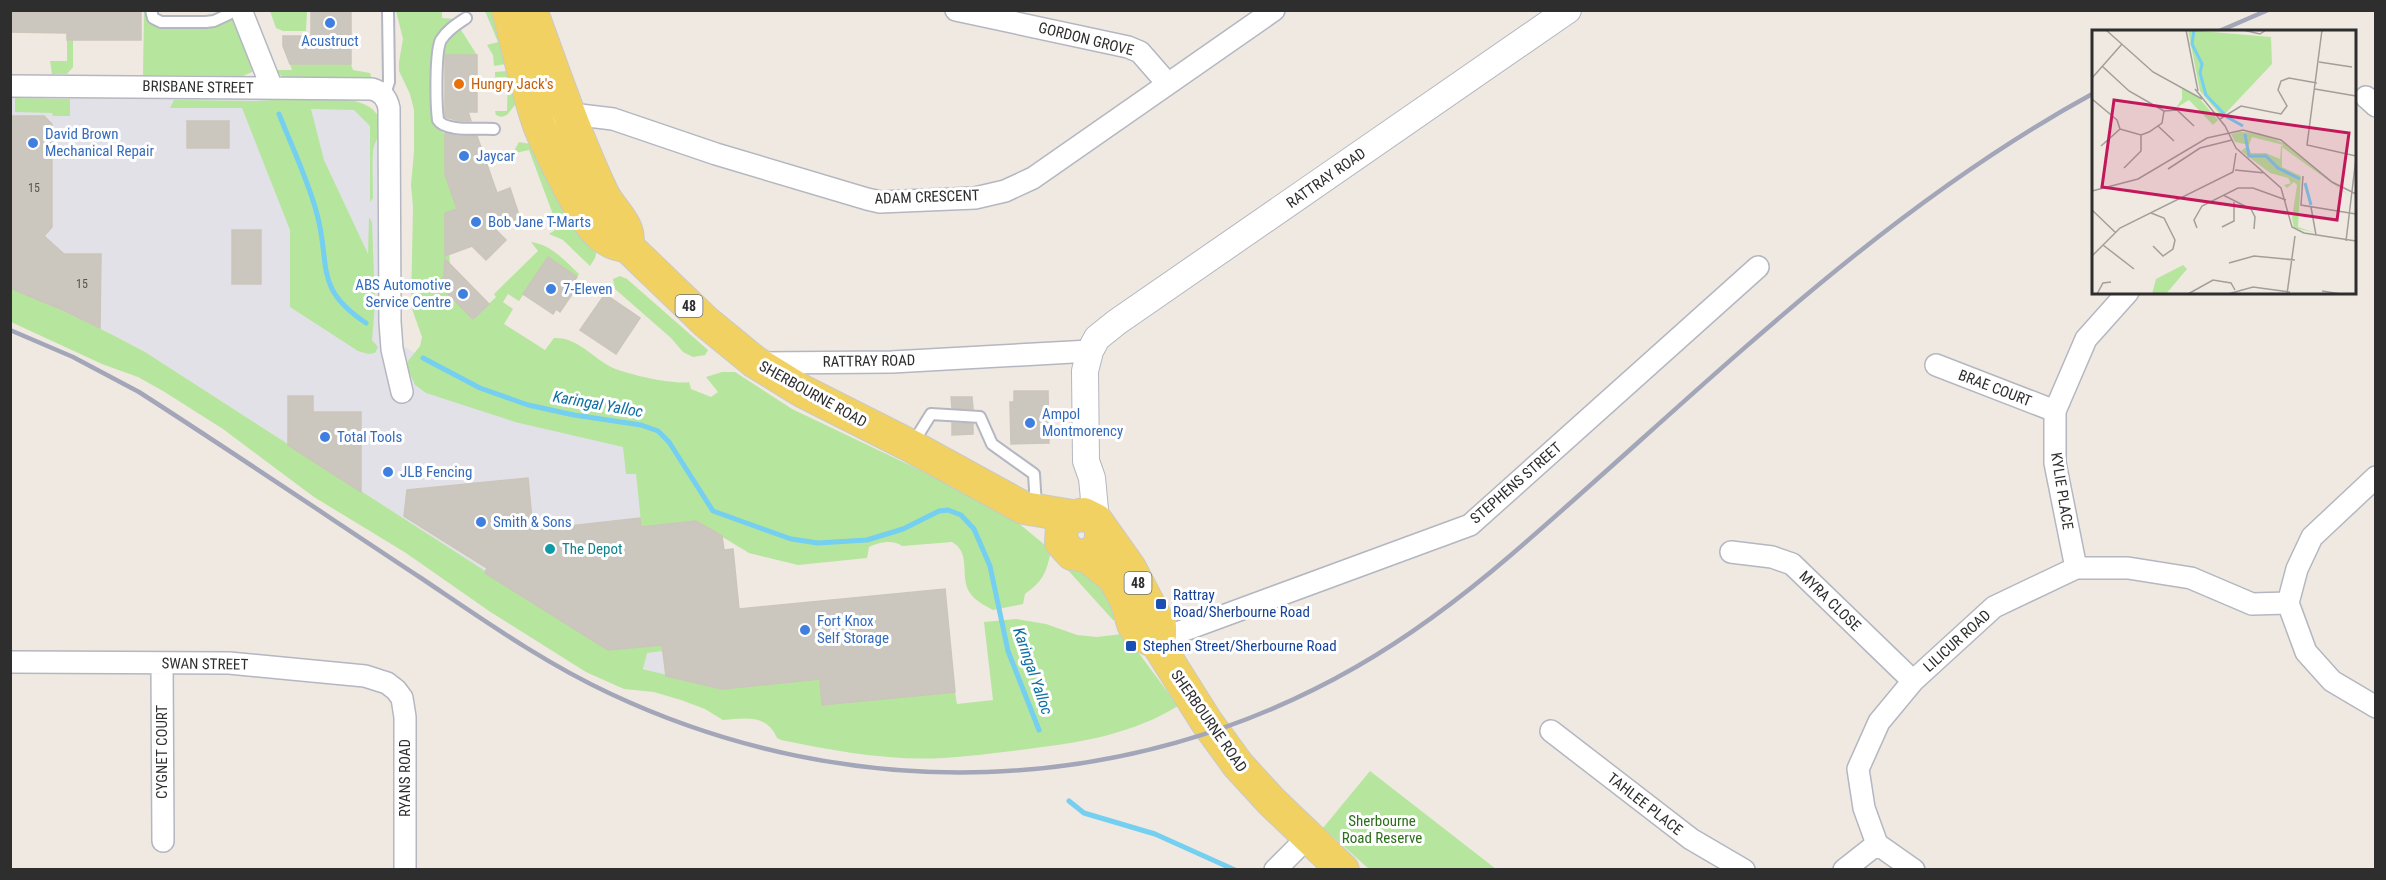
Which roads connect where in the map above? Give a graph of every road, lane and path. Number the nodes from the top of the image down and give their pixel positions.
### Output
1 (151, 10) edge
2 (388, 10) edge
3 (508, 10) edge
4 (531, 10) edge
5 (956, 10) edge
6 (1274, 10) edge
7 (1568, 10) edge
8 (233, 11) edge
9 (466, 18) dead end
10 (1048, 20) edge
11 (1167, 83) junction
12 (10, 86) edge
13 (272, 88) junction
14 (384, 96) junction
15 (572, 116) junction
16 (539, 124) junction
17 (494, 129) dead end
18 (627, 246) junction
19 (1758, 267) dead end
20 (2126, 294) edge
21 (1090, 351) junction
22 (755, 362) junction
23 (1936, 365) dead end
24 (402, 392) dead end
25 (2055, 411) junction
26 (911, 446) junction
27 (2376, 477) edge
28 (1030, 510) junction
29 (1083, 529) junction
30 (1731, 552) dead end
31 (2076, 568) junction
32 (2288, 603) junction
33 (1156, 644) junction
34 (10, 663) edge
35 (162, 663) junction
36 (1913, 681) junction
37 (396, 690) joint
38 (2376, 707) edge
39 (1551, 731) dead end
40 (1308, 837) junction
41 (163, 841) dead end
42 (1877, 844) junction
43 (1277, 868) edge
44 (405, 870) edge
45 (1343, 870) edge
46 (1744, 870) edge
47 (1844, 870) edge
48 (1914, 870) edge

1 - 8 lane
2 - 14 lane
3 - 16 main road, SHERBOURNE ROAD / 48
4 - 15 main road
5 - 10 street, GORDON GROVE
6 - 11 street, ADAM CRESCENT
7 - 21 street, RATTRAY ROAD
8 - 13 street
9 - 17 lane
10 - 11 street, GORDON GROVE
11 - 15 street, ADAM CRESCENT
12 - 13 street, BRISBANE STREET
13 - 14 street, BRISBANE STREET
14 - 24 street
15 - 16 street, ADAM CRESCENT
15 - 18 main road
16 - 18 main road, SHERBOURNE ROAD / 48
18 - 22 main road, SHERBOURNE ROAD / 48
19 - 33 street, STEPHENS STREET
20 - 25 street, KYLIE PLACE
21 - 22 street, RATTRAY ROAD
21 - 29 street, RATTRAY ROAD
22 - 26 main road, SHERBOURNE ROAD / 48
23 - 25 street, BRAE COURT
25 - 31 street, KYLIE PLACE
26 - 28 main road, SHERBOURNE ROAD / 48
26 - 28 lane
27 - 32 street
28 - 29 main road, SHERBOURNE ROAD / 48
29 - 33 main road, SHERBOURNE ROAD / 48
30 - 36 street, MYRA CLOSE
31 - 32 street, LILICUR ROAD
31 - 36 street, LILICUR ROAD
32 - 38 street
33 - 40 main road, SHERBOURNE ROAD / 48
34 - 35 street, SWAN STREET
35 - 37 street, SWAN STREET
35 - 41 street, CYGNET COURT
36 - 42 street, LILICUR ROAD
37 - 44 street, RYANS ROAD
39 - 46 street, TAHLEE PLACE
40 - 43 street
40 - 45 main road, SHERBOURNE ROAD / 48
42 - 47 street
42 - 48 street

